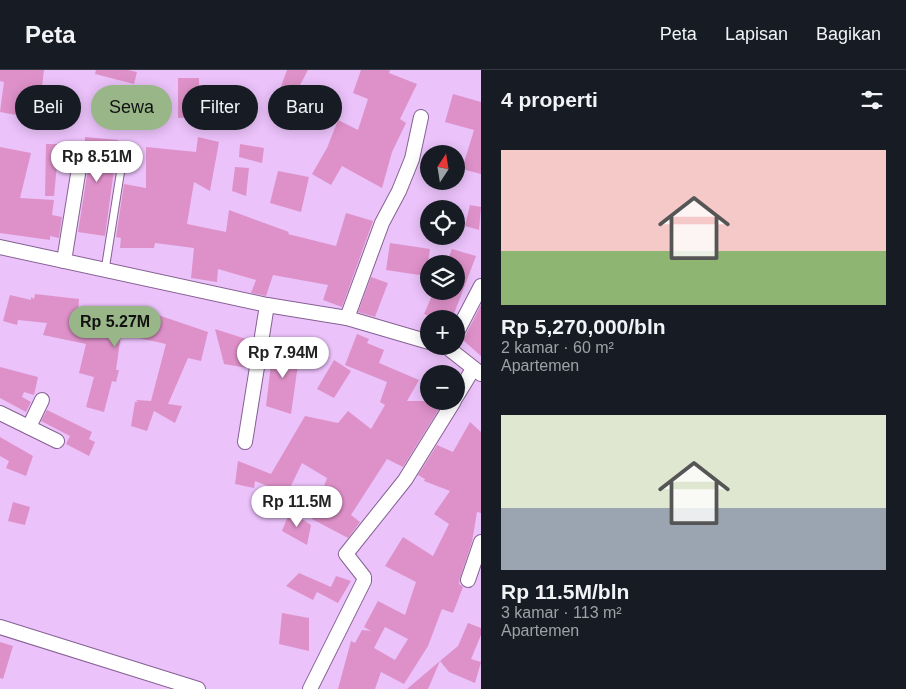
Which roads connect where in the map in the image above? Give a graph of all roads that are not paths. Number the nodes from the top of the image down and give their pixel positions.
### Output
1 (421, 117) dead end
2 (124, 150) dead end
3 (79, 168) dead end
4 (0, 247) edge
5 (64, 261) junction
6 (105, 270) junction
7 (481, 286) edge
8 (267, 305) junction
9 (465, 317) edge
10 (347, 318) junction
11 (420, 339) edge
12 (457, 355) edge
13 (477, 371) edge
14 (465, 386) edge
15 (42, 400) dead end
16 (448, 410) edge
17 (0, 413) edge
18 (29, 427) junction
19 (57, 441) dead end
20 (245, 442) dead end
21 (481, 542) edge
22 (468, 580) dead end
23 (0, 627) edge
24 (198, 689) edge
25 (310, 689) edge

1 - 10 street
2 - 6 lane
3 - 5 street
4 - 5 street
5 - 6 street
6 - 8 street
7 - 9 street
8 - 10 street
8 - 20 street
10 - 11 street
12 - 13 street
13 - 14 street
15 - 18 street
16 - 25 street
17 - 18 street
18 - 19 street
21 - 22 street
23 - 24 street

